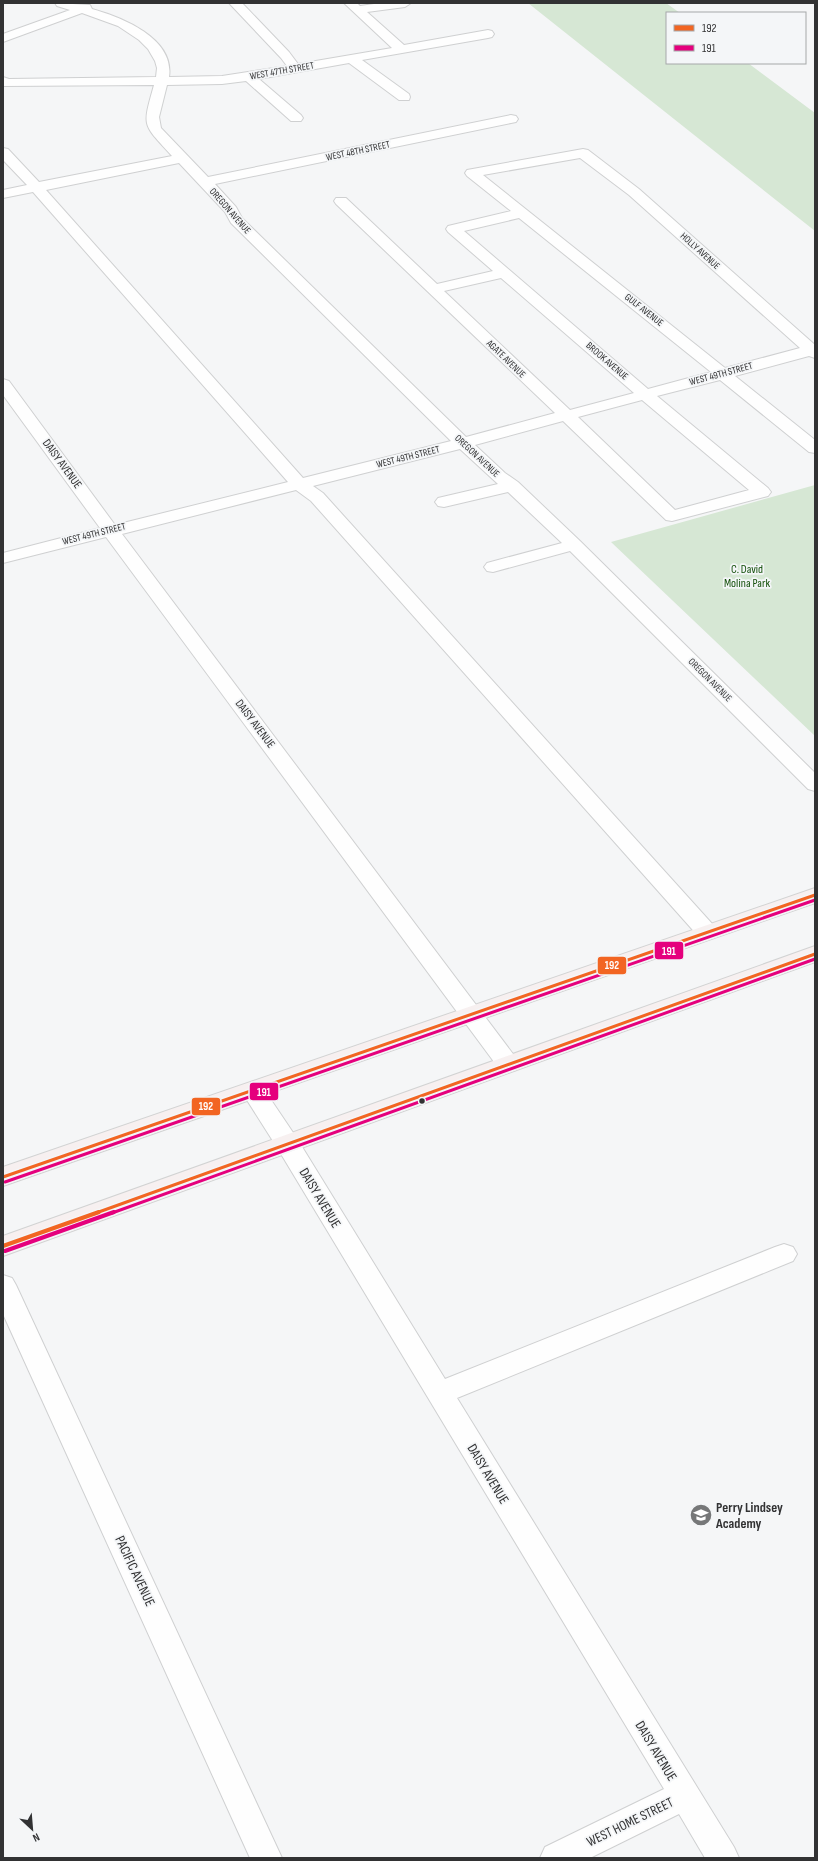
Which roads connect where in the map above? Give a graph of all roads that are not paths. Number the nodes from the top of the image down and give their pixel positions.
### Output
1 (61, 3) edge
2 (99, 3) edge
3 (234, 3) edge
4 (405, 3) edge
5 (354, 7) edge
6 (83, 9) junction
7 (488, 34) dead end
8 (3, 38) edge
9 (402, 49) junction
10 (352, 59) junction
11 (295, 69) junction
12 (249, 77) junction
13 (162, 81) junction
14 (3, 82) edge
15 (404, 97) dead end
16 (296, 118) dead end
17 (511, 119) dead end
18 (3, 152) edge
19 (583, 152) joint
20 (181, 158) junction
21 (206, 182) junction
22 (36, 188) junction
23 (3, 194) edge
24 (341, 201) dead end
25 (523, 213) junction
26 (504, 273) junction
27 (432, 289) junction
28 (813, 352) edge
29 (724, 373) junction
30 (3, 384) edge
31 (646, 396) junction
32 (565, 416) junction
33 (463, 443) junction
34 (815, 448) edge
35 (299, 484) junction
36 (512, 486) junction
37 (444, 502) dead end
38 (672, 516) joint
39 (110, 530) junction
40 (574, 545) junction
41 (3, 558) edge
42 (493, 567) dead end
43 (806, 763) edge
44 (815, 785) edge
45 (815, 895) edge
46 (707, 932) junction
47 (815, 954) edge
48 (471, 1014) junction
49 (508, 1064) junction
50 (253, 1091) junction
51 (287, 1143) junction
52 (3, 1177) edge
53 (3, 1246) edge
54 (784, 1254) dead end
55 (3, 1285) edge
56 (438, 1393) junction
57 (683, 1796) junction
58 (266, 1858) edge
59 (556, 1858) edge
60 (723, 1858) edge

1 - 6 street
2 - 6 street
3 - 11 street
4 - 5 street
5 - 9 street
6 - 8 street
6 - 13 street
7 - 9 street, WEST 47TH STREET
9 - 10 street, WEST 47TH STREET
10 - 11 street, WEST 47TH STREET
10 - 15 street
11 - 12 street, WEST 47TH STREET
12 - 13 street, WEST 47TH STREET
12 - 16 street
13 - 14 street, WEST 47TH STREET
13 - 20 street, OREGON AVENUE
17 - 21 street, WEST 48TH STREET
18 - 22 street
19 - 25 street, GULF AVENUE
19 - 28 street, HOLLY AVENUE
20 - 21 street, OREGON AVENUE
20 - 22 street
21 - 33 street, OREGON AVENUE
22 - 23 street
22 - 35 street
24 - 27 street, AGATE AVENUE
25 - 26 street, BROOK AVENUE
25 - 29 street, GULF AVENUE
26 - 27 street
26 - 31 street, BROOK AVENUE
27 - 32 street, AGATE AVENUE
28 - 29 street, WEST 49TH STREET
29 - 31 street, WEST 49TH STREET
29 - 34 street, GULF AVENUE
30 - 39 street, DAISY AVENUE
31 - 32 street, WEST 49TH STREET
31 - 38 street, BROOK AVENUE
32 - 33 street, WEST 49TH STREET
32 - 38 street, AGATE AVENUE
33 - 35 street, WEST 49TH STREET
33 - 36 street, OREGON AVENUE
35 - 39 street, WEST 49TH STREET
35 - 46 street
36 - 37 street
36 - 40 street, OREGON AVENUE
39 - 41 street, WEST 49TH STREET
39 - 48 street, DAISY AVENUE
40 - 42 street
40 - 43 street, OREGON AVENUE
43 - 44 street, OREGON AVENUE
45 - 46 main road
46 - 48 main road
47 - 49 main road
48 - 49 street, DAISY AVENUE
48 - 50 main road
49 - 51 main road
50 - 51 street, DAISY AVENUE
50 - 52 main road
51 - 53 main road
51 - 56 street, DAISY AVENUE
54 - 56 street
55 - 58 street, PACIFIC AVENUE
56 - 57 street, DAISY AVENUE
57 - 59 street, WEST HOME STREET
57 - 60 street, DAISY AVENUE

